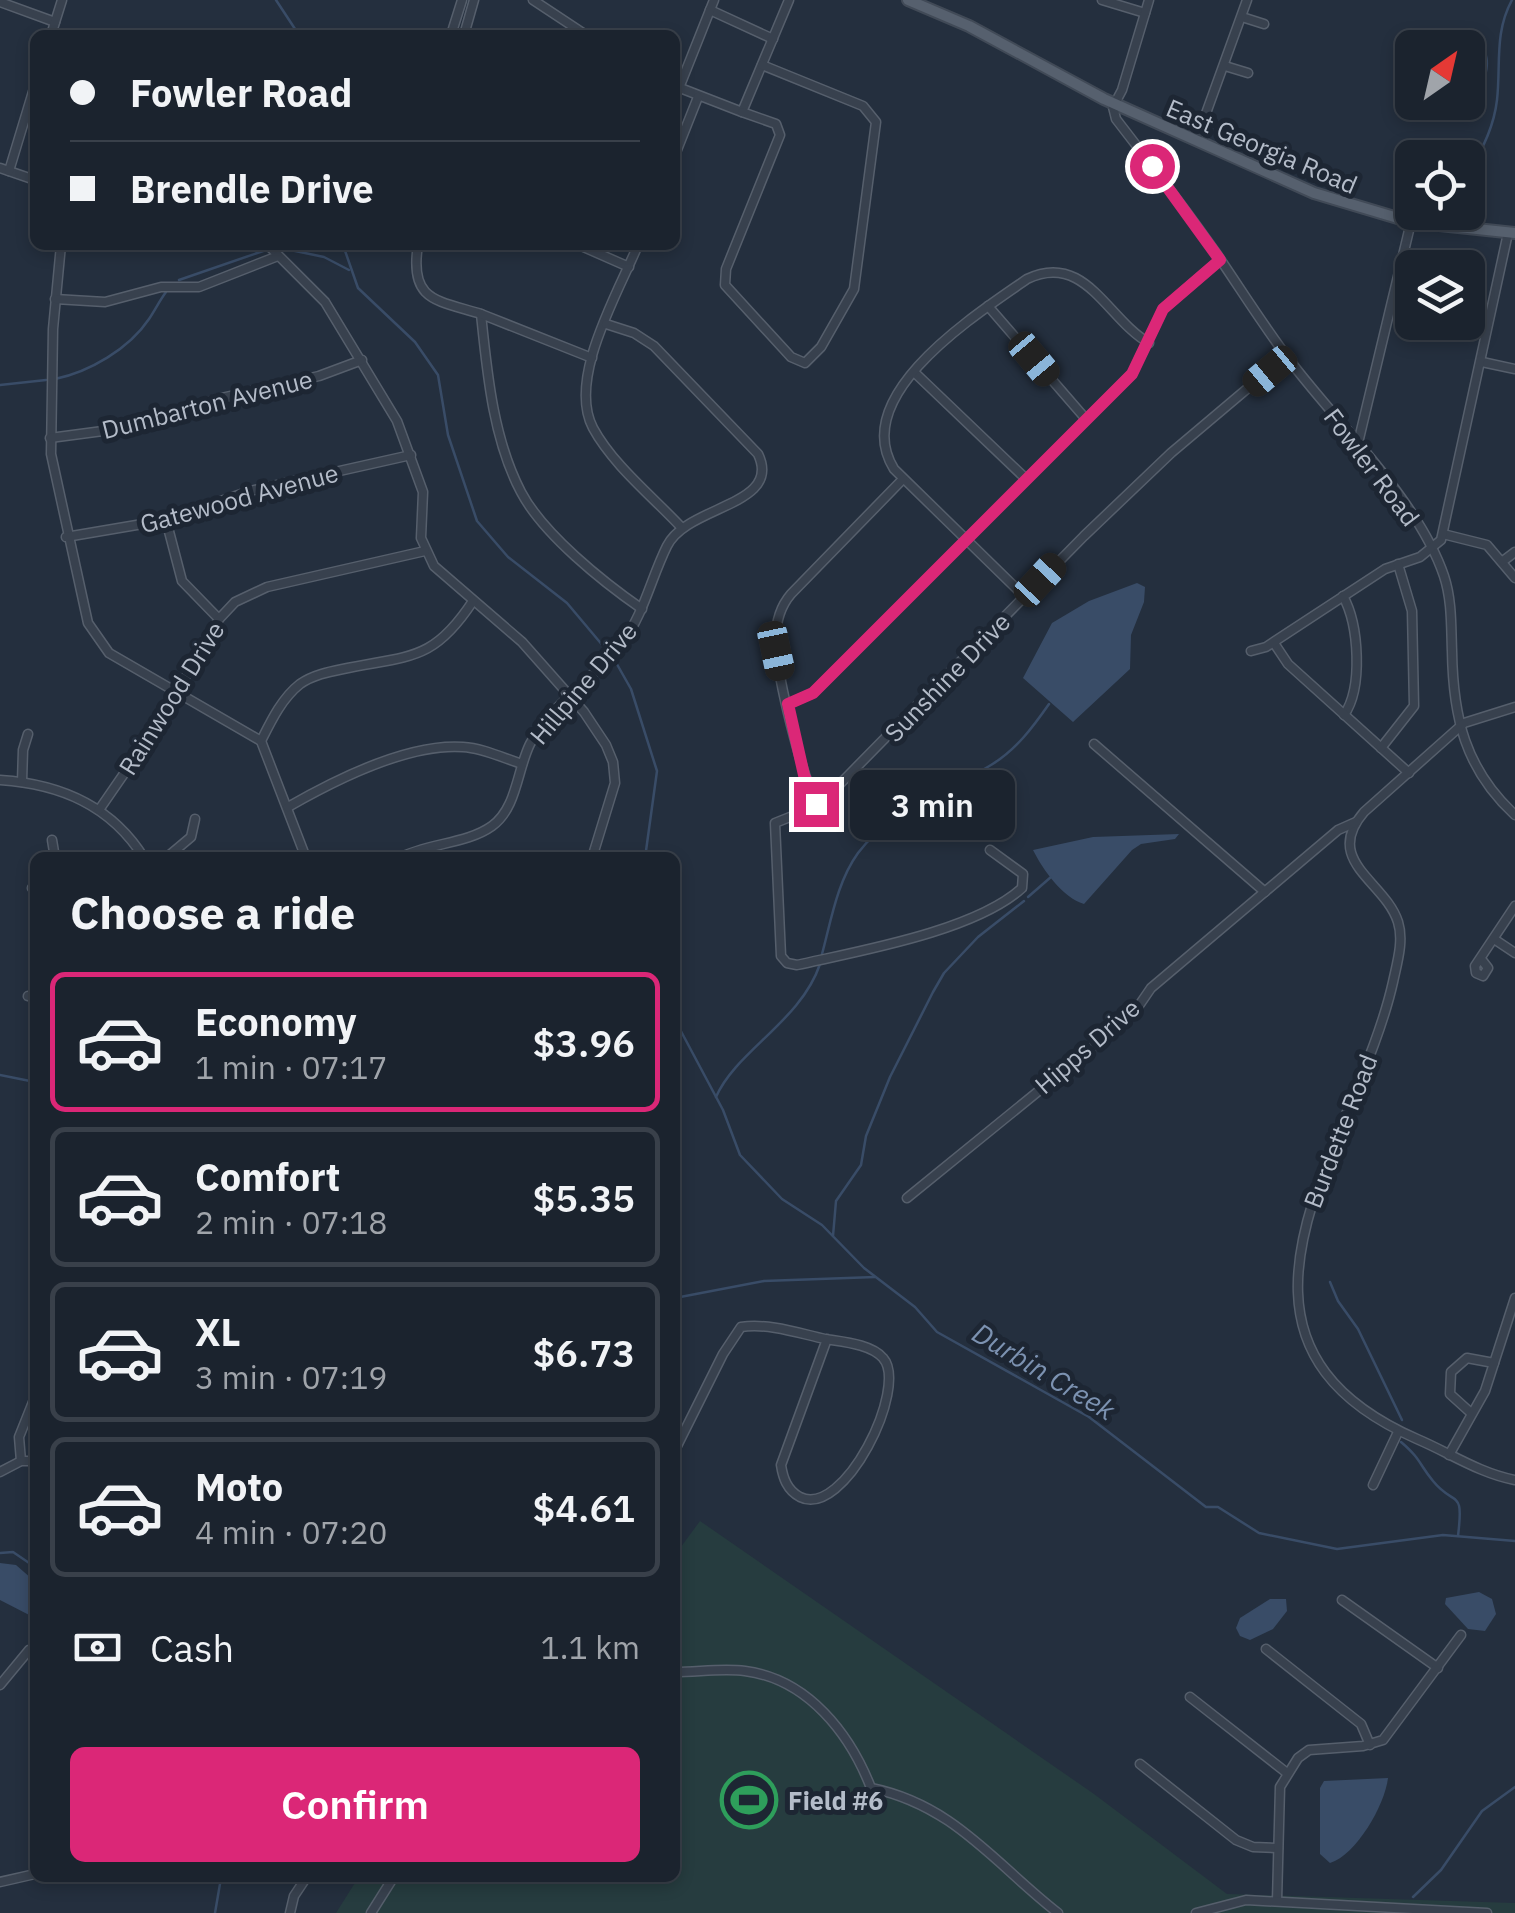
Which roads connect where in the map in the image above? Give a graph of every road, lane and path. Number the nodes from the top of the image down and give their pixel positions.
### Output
1 (62, 0) edge
2 (462, 0) edge
3 (474, 0) edge
4 (533, 0) edge
5 (714, 0) edge
6 (789, 0) edge
7 (908, 0) edge
8 (1102, 0) edge
9 (1149, 0) edge
10 (1247, 0) edge
11 (0, 2) edge
12 (710, 10) junction
13 (1145, 13) junction
14 (1242, 17) junction
15 (55, 22) junction
16 (1264, 24) dead end
17 (53, 30) edge
18 (452, 30) edge
19 (465, 30) edge
20 (578, 30) edge
21 (773, 39) junction
22 (762, 65) junction
23 (1224, 66) junction
24 (1248, 73) dead end
25 (680, 80) edge
26 (680, 88) edge
27 (698, 97) junction
28 (30, 99) edge
29 (1115, 104) junction
30 (742, 112) junction
31 (1196, 141) junction
32 (680, 142) edge
33 (4, 170) edge
34 (30, 178) edge
35 (1395, 217) edge
36 (1408, 230) edge
37 (1484, 230) edge
38 (1512, 233) edge
39 (61, 250) edge
40 (273, 250) edge
41 (417, 250) edge
42 (591, 250) edge
43 (636, 250) edge
44 (278, 256) junction
45 (1220, 260) junction
46 (629, 267) junction
47 (56, 299) junction
48 (988, 306) junction
49 (481, 314) junction
50 (606, 324) junction
51 (1149, 343) junction
52 (1286, 356) junction
53 (592, 358) junction
54 (362, 360) junction
55 (1482, 362) junction
56 (1515, 369) edge
57 (914, 372) junction
58 (1085, 418) junction
59 (50, 438) junction
60 (1358, 443) junction
61 (411, 455) junction
62 (1024, 478) junction
63 (903, 479) junction
64 (166, 520) junction
65 (681, 527) junction
66 (1443, 534) junction
67 (66, 536) junction
68 (964, 539) junction
69 (425, 551) junction
70 (1432, 551) junction
71 (1515, 552) edge
72 (1502, 561) junction
73 (1398, 564) junction
74 (1515, 578) edge
75 (1344, 596) junction
76 (1025, 597) junction
77 (472, 601) junction
78 (642, 609) junction
79 (219, 619) junction
80 (1274, 642) junction
81 (1251, 651) dead end
82 (177, 692) junction
83 (570, 696) junction
84 (788, 704) junction
85 (1515, 707) edge
86 (1344, 715) junction
87 (1460, 728) junction
88 (28, 734) dead end
89 (261, 741) junction
90 (1094, 744) dead end
91 (1381, 748) junction
92 (522, 764) junction
93 (1409, 773) junction
94 (0, 780) edge
95 (22, 782) junction
96 (816, 804) junction
97 (288, 807) junction
98 (99, 810) junction
99 (1515, 815) edge
100 (195, 819) dead end
101 (1356, 822) junction
102 (52, 840) dead end
103 (990, 850) dead end
104 (54, 852) edge
105 (140, 852) edge
106 (174, 852) edge
107 (304, 852) edge
108 (412, 852) edge
109 (594, 852) edge
110 (1265, 892) junction
111 (1514, 911) edge
112 (1494, 939) junction
113 (1515, 953) edge
114 (1481, 958) dead end
115 (907, 1198) dead end
116 (1515, 1298) edge
117 (826, 1339) junction
118 (1494, 1363) junction
119 (30, 1410) edge
120 (1471, 1413) junction
121 (1398, 1432) junction
122 (680, 1440) edge
123 (1449, 1455) junction
124 (21, 1460) junction
125 (30, 1461) edge
126 (0, 1472) edge
127 (1515, 1480) edge
128 (1373, 1485) dead end
129 (1342, 1600) dead end
130 (1461, 1635) dead end
131 (29, 1650) dead end
132 (1266, 1650) dead end
133 (1438, 1668) junction
134 (680, 1672) edge
135 (0, 1685) edge
136 (1190, 1697) dead end
137 (1370, 1745) junction
138 (1140, 1764) dead end
139 (1287, 1773) junction
140 (1278, 1848) junction
141 (30, 1875) edge
142 (0, 1882) edge
143 (303, 1882) edge
144 (390, 1882) edge
145 (1278, 1901) junction
146 (290, 1913) edge
147 (371, 1913) edge
148 (1058, 1913) edge
149 (1196, 1913) edge
150 (1487, 1913) edge

1 - 15 street
2 - 18 street
3 - 19 street
4 - 20 street
5 - 12 street
6 - 21 street
7 - 29 main road, East Georgia Road
8 - 13 street
9 - 13 street
10 - 14 street
11 - 15 street
12 - 21 street
12 - 25 street
13 - 29 street
14 - 16 street
14 - 23 street
15 - 17 street
21 - 22 street
22 - 30 street
22 - 30 street
23 - 24 street
23 - 31 street
26 - 27 street
27 - 30 street
27 - 32 street
28 - 33 street
29 - 31 main road, East Georgia Road
29 - 45 street, Fowler Road
31 - 35 main road, East Georgia Road
33 - 34 street
36 - 60 street
37 - 38 main road, East Georgia Road
38 - 55 street
39 - 47 street
40 - 44 street
41 - 49 street
42 - 46 street
43 - 46 street
44 - 47 street
44 - 54 street
45 - 51 street
45 - 52 street, Fowler Road
46 - 50 street
47 - 59 street
48 - 51 street
48 - 57 street
48 - 58 street
49 - 53 street
49 - 78 street
50 - 53 street
50 - 65 street
51 - 58 street
52 - 60 street, Fowler Road
52 - 76 street, Sunshine Drive
53 - 65 street
54 - 59 street, Dumbarton Avenue
54 - 61 street
55 - 56 street
55 - 66 street
57 - 62 street
57 - 63 street
58 - 62 street
59 - 67 street
60 - 70 street, Fowler Road
61 - 64 street, Gatewood Avenue
61 - 69 street
62 - 68 street
63 - 68 street
63 - 84 street
64 - 67 street, Gatewood Avenue
64 - 79 street
65 - 78 street, Hillpine Drive
66 - 70 street
66 - 72 street
67 - 82 street
68 - 76 street
68 - 84 street
69 - 77 street
69 - 79 street, Rainwood Drive
70 - 73 street
70 - 87 street, Fowler Road
71 - 72 street
72 - 74 street
73 - 75 street
73 - 91 street
75 - 80 street
75 - 86 street
76 - 96 street, Sunshine Drive
77 - 83 street
77 - 89 street
78 - 83 street, Hillpine Drive
79 - 82 street, Rainwood Drive
80 - 81 street
80 - 86 street
82 - 89 street
82 - 98 street, Rainwood Drive
83 - 92 street, Hillpine Drive
83 - 109 street
84 - 96 street
85 - 87 street
86 - 91 street
87 - 93 street
87 - 99 street, Fowler Road
88 - 95 street
89 - 97 street
90 - 110 street
91 - 93 street
92 - 97 street
92 - 108 street, Hillpine Drive
93 - 101 street
94 - 95 street
95 - 98 street
96 - 103 street, Sunshine Drive
97 - 107 street
98 - 105 street
100 - 106 street
101 - 110 street, Hipps Drive
101 - 121 street, Burdette Road
102 - 104 street
110 - 115 street, Hipps Drive
111 - 112 street
112 - 113 street
112 - 114 street
116 - 118 street
117 - 117 street
117 - 122 street
118 - 120 street
118 - 120 street
119 - 124 street
120 - 123 street
121 - 123 street, Burdette Road
121 - 128 street
123 - 127 street, Burdette Road
124 - 125 street
124 - 126 street
129 - 133 street
130 - 133 street
131 - 135 street
132 - 137 street
133 - 137 street
134 - 148 street
136 - 139 street
137 - 139 street
138 - 140 street
139 - 140 street
140 - 145 street
141 - 142 street
143 - 146 street
144 - 147 street
145 - 149 street
145 - 150 street

